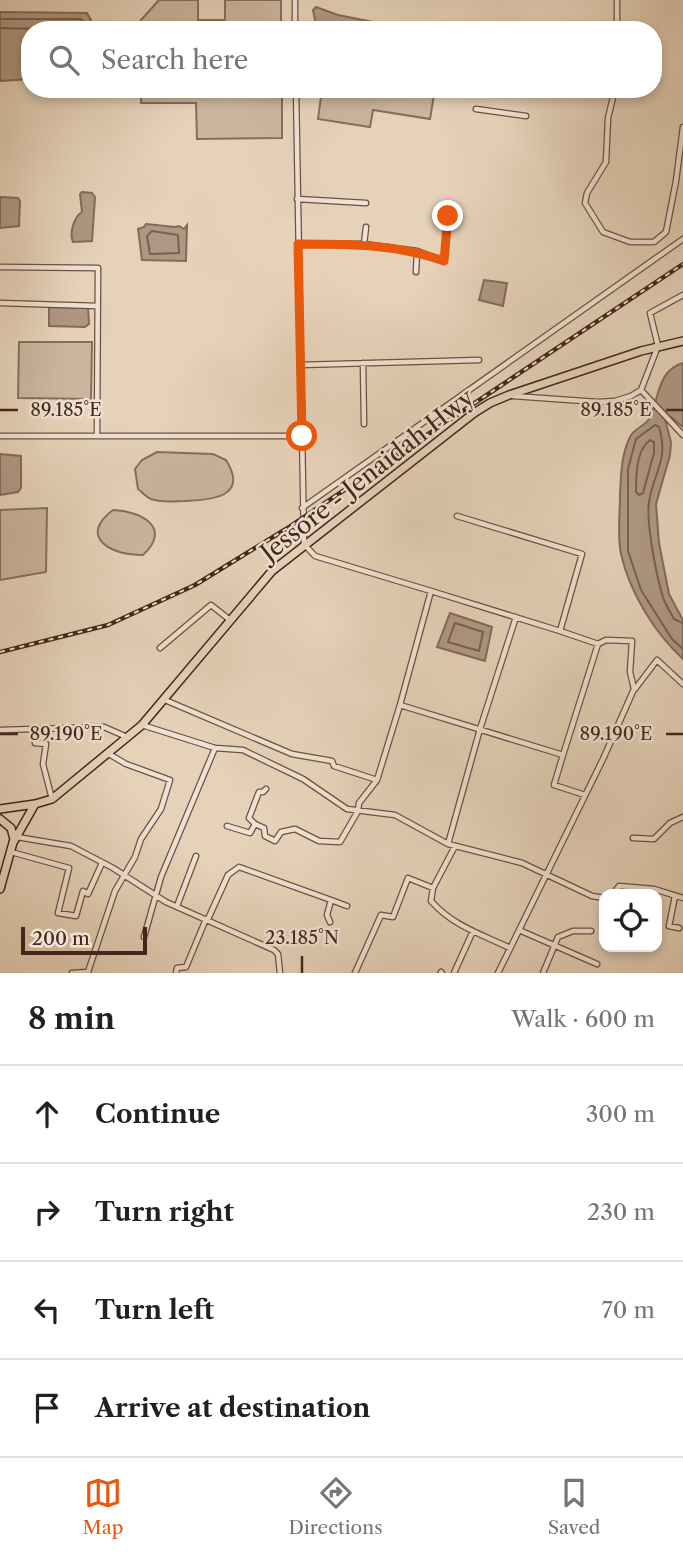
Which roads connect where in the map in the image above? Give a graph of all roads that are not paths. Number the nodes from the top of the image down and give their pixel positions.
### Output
1 (295, 0) edge
2 (617, 0) edge
3 (296, 21) edge
4 (617, 21) edge
5 (296, 98) edge
6 (613, 98) edge
7 (476, 109) dead end
8 (526, 116) dead end
9 (683, 127) edge
10 (297, 199) junction
11 (366, 203) dead end
12 (438, 211) dead end
13 (366, 227) dead end
14 (683, 239) edge
15 (298, 244) junction
16 (364, 244) junction
17 (417, 251) junction
18 (0, 267) edge
19 (416, 271) dead end
20 (683, 295) edge
21 (0, 303) edge
22 (97, 306) junction
23 (683, 341) edge
24 (658, 346) junction
25 (479, 360) dead end
26 (363, 363) junction
27 (300, 365) junction
28 (641, 390) junction
29 (509, 395) junction
30 (364, 424) dead end
31 (683, 435) edge
32 (0, 436) edge
33 (97, 436) junction
34 (302, 436) junction
35 (302, 508) junction
36 (457, 516) dead end
37 (304, 544) junction
38 (431, 591) junction
39 (516, 617) junction
40 (230, 620) junction
41 (560, 631) junction
42 (598, 643) junction
43 (160, 648) dead end
44 (683, 684) edge
45 (634, 690) junction
46 (165, 700) junction
47 (400, 705) junction
48 (142, 725) junction
49 (36, 729) junction
50 (480, 729) junction
51 (0, 730) edge
52 (128, 737) junction
53 (215, 748) junction
54 (109, 754) junction
55 (563, 755) junction
56 (377, 780) junction
57 (266, 789) dead end
58 (585, 795) junction
59 (51, 799) junction
60 (35, 804) junction
61 (0, 809) edge
62 (358, 811) junction
63 (683, 817) edge
64 (0, 818) edge
65 (255, 824) junction
66 (227, 827) dead end
67 (633, 838) dead end
68 (15, 839) junction
69 (448, 844) junction
70 (455, 846) junction
71 (11, 852) junction
72 (195, 856) dead end
73 (102, 863) junction
74 (548, 874) junction
75 (122, 875) junction
76 (433, 888) junction
77 (0, 889) edge
78 (617, 889) edge
79 (654, 889) edge
80 (662, 892) edge
81 (157, 896) junction
82 (675, 896) junction
83 (599, 897) edge
84 (683, 898) edge
85 (331, 900) junction
86 (177, 906) junction
87 (346, 906) dead end
88 (207, 919) junction
89 (330, 922) dead end
90 (679, 928) dead end
91 (519, 930) junction
92 (473, 931) junction
93 (591, 931) dead end
94 (144, 937) dead end
95 (553, 946) junction
96 (510, 948) junction
97 (597, 964) dead end
98 (72, 973) edge
99 (176, 973) edge
100 (280, 973) edge
101 (355, 973) edge
102 (454, 973) edge
103 (498, 973) edge
104 (543, 973) edge

1 - 3 street
2 - 4 street
5 - 10 street
6 - 9 street
7 - 8 street
10 - 11 street
10 - 15 street
12 - 17 street
13 - 16 street
14 - 35 street
15 - 16 street
15 - 27 street
16 - 17 street
17 - 19 street
18 - 22 street
20 - 24 street
21 - 22 street
22 - 33 street
23 - 24 highway, Jessore - Jenaidah Hwy
24 - 28 street
24 - 29 highway, Jessore - Jenaidah Hwy
25 - 26 street
26 - 27 street
26 - 30 street
27 - 34 street
28 - 29 street
28 - 31 street
29 - 37 highway, Jessore - Jenaidah Hwy
32 - 33 street
33 - 34 street
34 - 35 street
35 - 37 street
36 - 41 street
37 - 38 street
37 - 40 highway, Jessore - Jenaidah Hwy
38 - 39 street
38 - 47 street
39 - 41 street
39 - 50 street
40 - 43 street
40 - 46 highway, Jessore - Jenaidah Hwy
41 - 42 street
42 - 45 street
42 - 55 street
44 - 45 street
45 - 58 street
46 - 48 highway, Jessore - Jenaidah Hwy
46 - 56 street
47 - 50 street
47 - 56 street
48 - 52 highway, Jessore - Jenaidah Hwy
48 - 53 street
49 - 51 street
49 - 52 street
49 - 59 street
50 - 55 street
50 - 69 street
52 - 54 highway, Jessore - Jenaidah Hwy
53 - 62 street
53 - 81 street
54 - 59 highway, Jessore - Jenaidah Hwy
54 - 75 street
55 - 58 street
56 - 62 street
57 - 65 street
58 - 74 street
59 - 60 highway, Jessore - Jenaidah Hwy
60 - 61 highway, Jessore - Jenaidah Hwy
60 - 68 highway
62 - 65 street
62 - 69 street
63 - 67 street
64 - 68 highway
65 - 66 street
68 - 71 highway
68 - 73 street
69 - 70 street
70 - 74 street
70 - 76 street
71 - 73 street
71 - 77 highway
72 - 86 street
73 - 75 street
74 - 83 street
74 - 91 street
75 - 81 street
75 - 98 street
76 - 92 street
76 - 101 street
78 - 79 street
80 - 82 street
81 - 86 street
81 - 94 street
82 - 84 street
82 - 90 street
85 - 87 street
85 - 88 street
85 - 89 street
86 - 88 street
88 - 99 street
88 - 100 street
91 - 95 street
91 - 96 street
92 - 96 street
92 - 102 street
93 - 95 street
95 - 97 street
95 - 104 street
96 - 103 street

